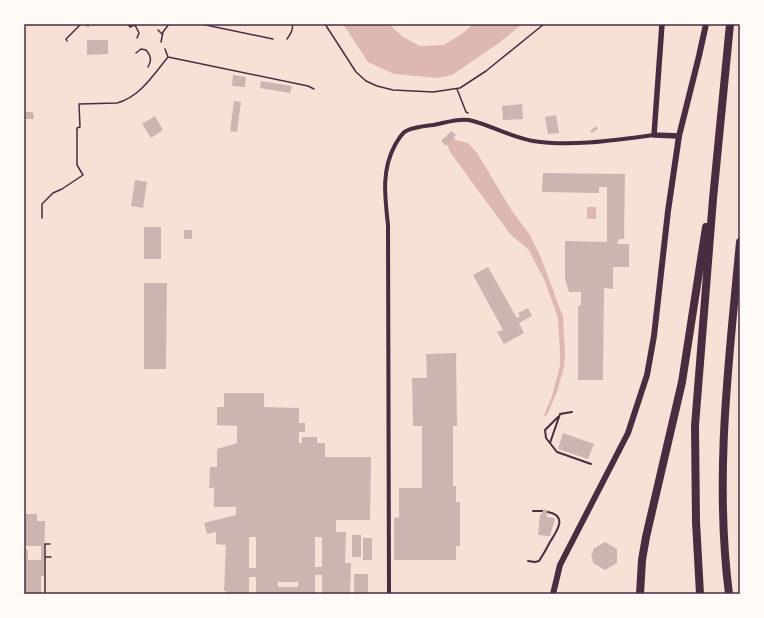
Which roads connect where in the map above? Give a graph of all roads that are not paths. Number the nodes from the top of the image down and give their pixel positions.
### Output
1 (662, 24) edge
2 (706, 24) edge
3 (730, 24) edge
4 (654, 135) junction
5 (679, 136) junction
6 (713, 199) junction
7 (740, 242) edge
8 (572, 412) dead end
9 (558, 417) junction
10 (550, 443) junction
11 (591, 464) dead end
12 (533, 511) dead end
13 (542, 512) dead end
14 (548, 512) dead end
15 (528, 561) dead end
16 (389, 594) edge
17 (553, 594) edge
18 (640, 594) edge
19 (700, 594) edge
20 (729, 594) edge

1 - 4 street
2 - 5 main road
3 - 6 highway
4 - 5 street
4 - 16 street
5 - 17 main road
6 - 18 highway
6 - 19 highway
7 - 20 highway
8 - 9 lane
9 - 10 lane
9 - 10 lane
10 - 11 lane
12 - 13 lane
14 - 15 lane

